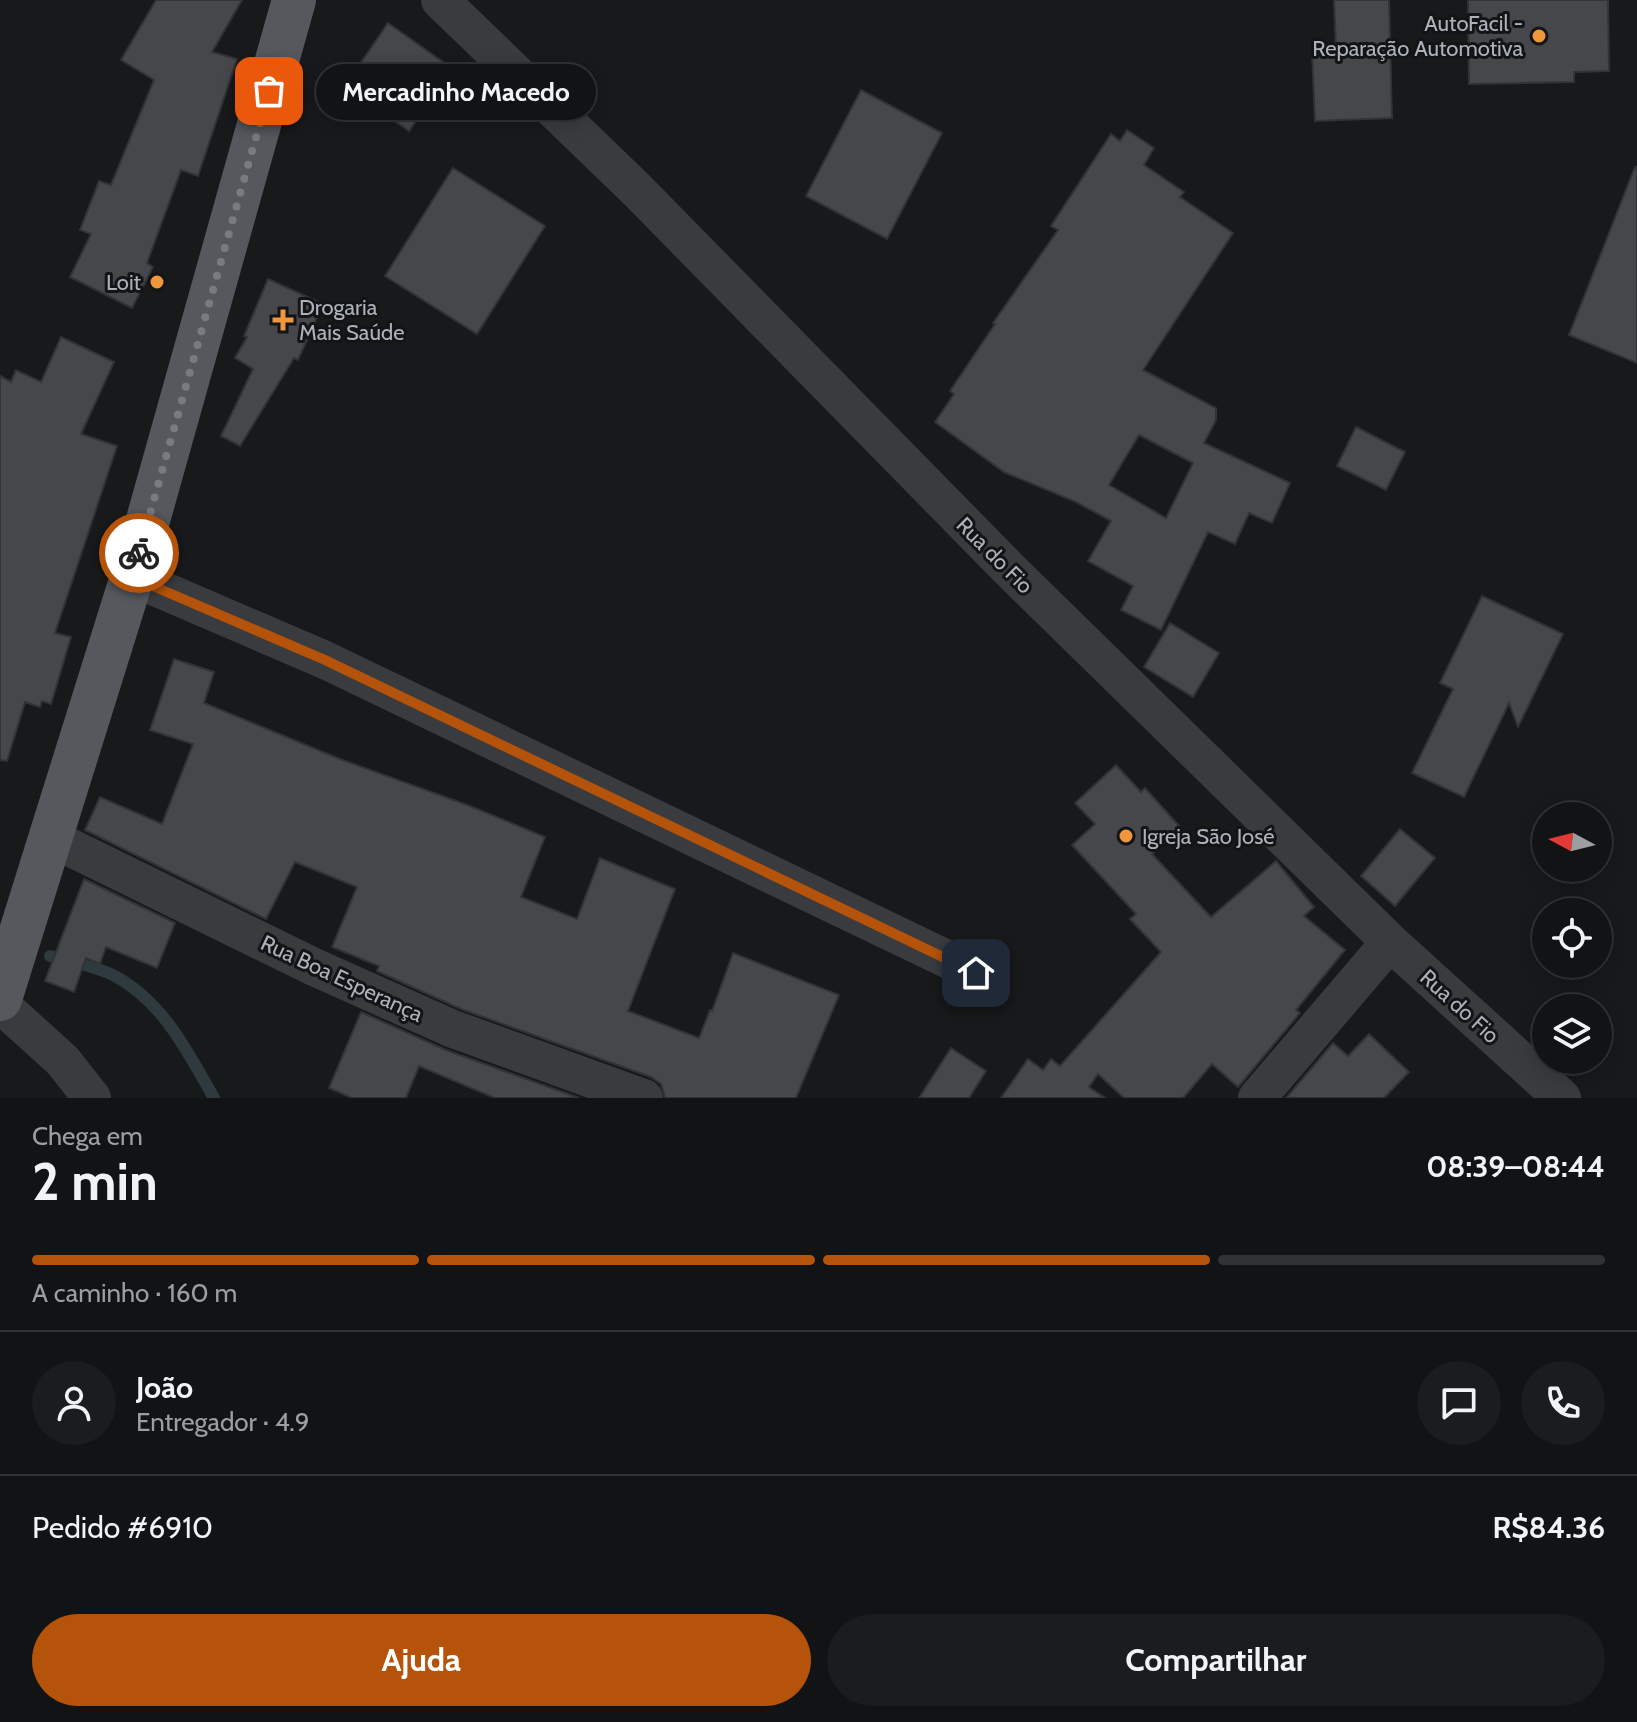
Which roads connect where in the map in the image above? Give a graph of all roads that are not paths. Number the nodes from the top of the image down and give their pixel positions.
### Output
1 (294, 0) edge
2 (440, 0) edge
3 (132, 577) junction
4 (49, 837) junction
5 (1390, 942) junction
6 (976, 973) dead end
7 (0, 1001) edge
8 (92, 1098) edge
9 (644, 1098) edge
10 (1257, 1098) edge
11 (1562, 1098) edge

1 - 3 main road
2 - 5 street, Rua do Fio
3 - 4 main road
3 - 6 street
4 - 7 main road
4 - 9 street, Rua Boa Esperança
5 - 10 street
5 - 11 street, Rua do Fio
7 - 8 street

